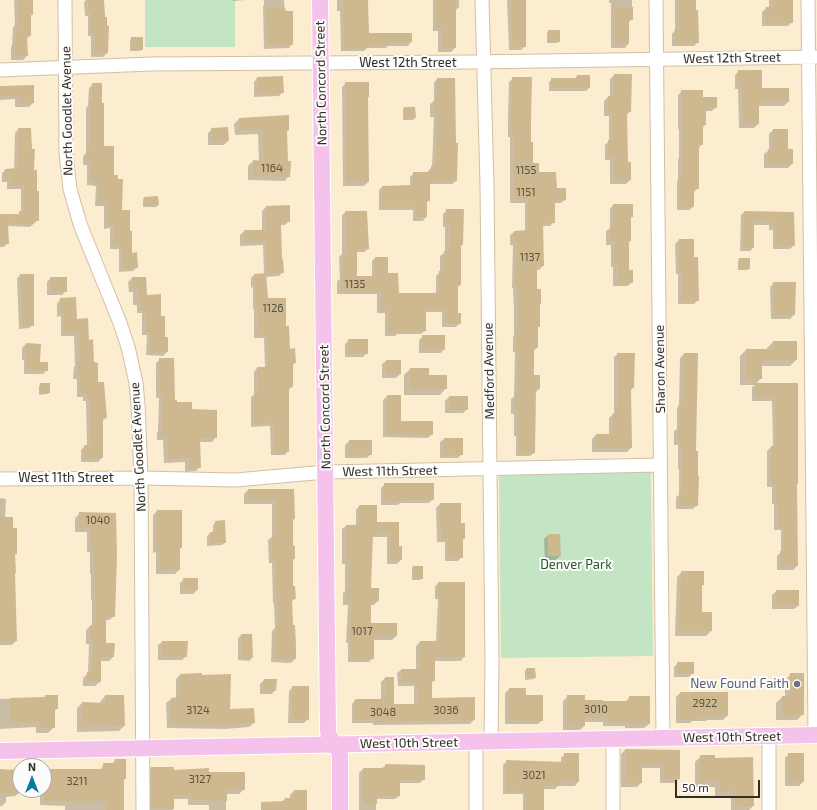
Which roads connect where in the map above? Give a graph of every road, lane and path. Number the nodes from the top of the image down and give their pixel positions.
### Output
1 (65, 0) edge
2 (320, 0) edge
3 (482, 0) edge
4 (656, 0) edge
5 (808, 0) edge
6 (813, 57) edge
7 (656, 59) junction
8 (483, 62) junction
9 (321, 63) junction
10 (66, 69) junction
11 (0, 70) edge
12 (660, 465) junction
13 (490, 469) junction
14 (326, 472) junction
15 (140, 478) junction
16 (0, 479) edge
17 (816, 735) edge
18 (769, 736) junction
19 (663, 738) junction
20 (613, 739) junction
21 (484, 742) junction
22 (334, 744) junction
23 (142, 748) junction
24 (0, 751) edge
25 (143, 810) edge
26 (340, 810) edge
27 (476, 810) edge
28 (613, 810) edge
29 (769, 810) edge

1 - 10 street, North Goodlet Avenue
2 - 9 main road, North Concord Street
3 - 8 street, Medford Avenue
4 - 7 street, Sharon Avenue
5 - 6 street
6 - 7 street, West 12th Street
6 - 17 street
7 - 8 street, West 12th Street
7 - 12 street, Sharon Avenue
8 - 9 street, West 12th Street
8 - 13 street, Medford Avenue
9 - 10 street, West 12th Street
9 - 14 main road, North Concord Street
10 - 11 street, West 12th Street
10 - 15 street, North Goodlet Avenue
12 - 13 street, West 11th Street
12 - 19 street, Sharon Avenue
13 - 14 street, West 11th Street
13 - 21 street, Medford Avenue
14 - 15 street, West 11th Street
14 - 22 main road, North Concord Street
15 - 16 street, West 11th Street
15 - 23 street, North Goodlet Avenue
17 - 18 main road, West 10th Street
18 - 19 main road, West 10th Street
18 - 29 street
19 - 20 main road, West 10th Street
20 - 21 main road, West 10th Street
20 - 28 street
21 - 22 main road, West 10th Street
21 - 27 street, Medford Avenue
22 - 23 main road, West 10th Street
22 - 26 main road, North Concord Street
23 - 24 main road, West 10th Street
23 - 25 street, North Goodlet Avenue

